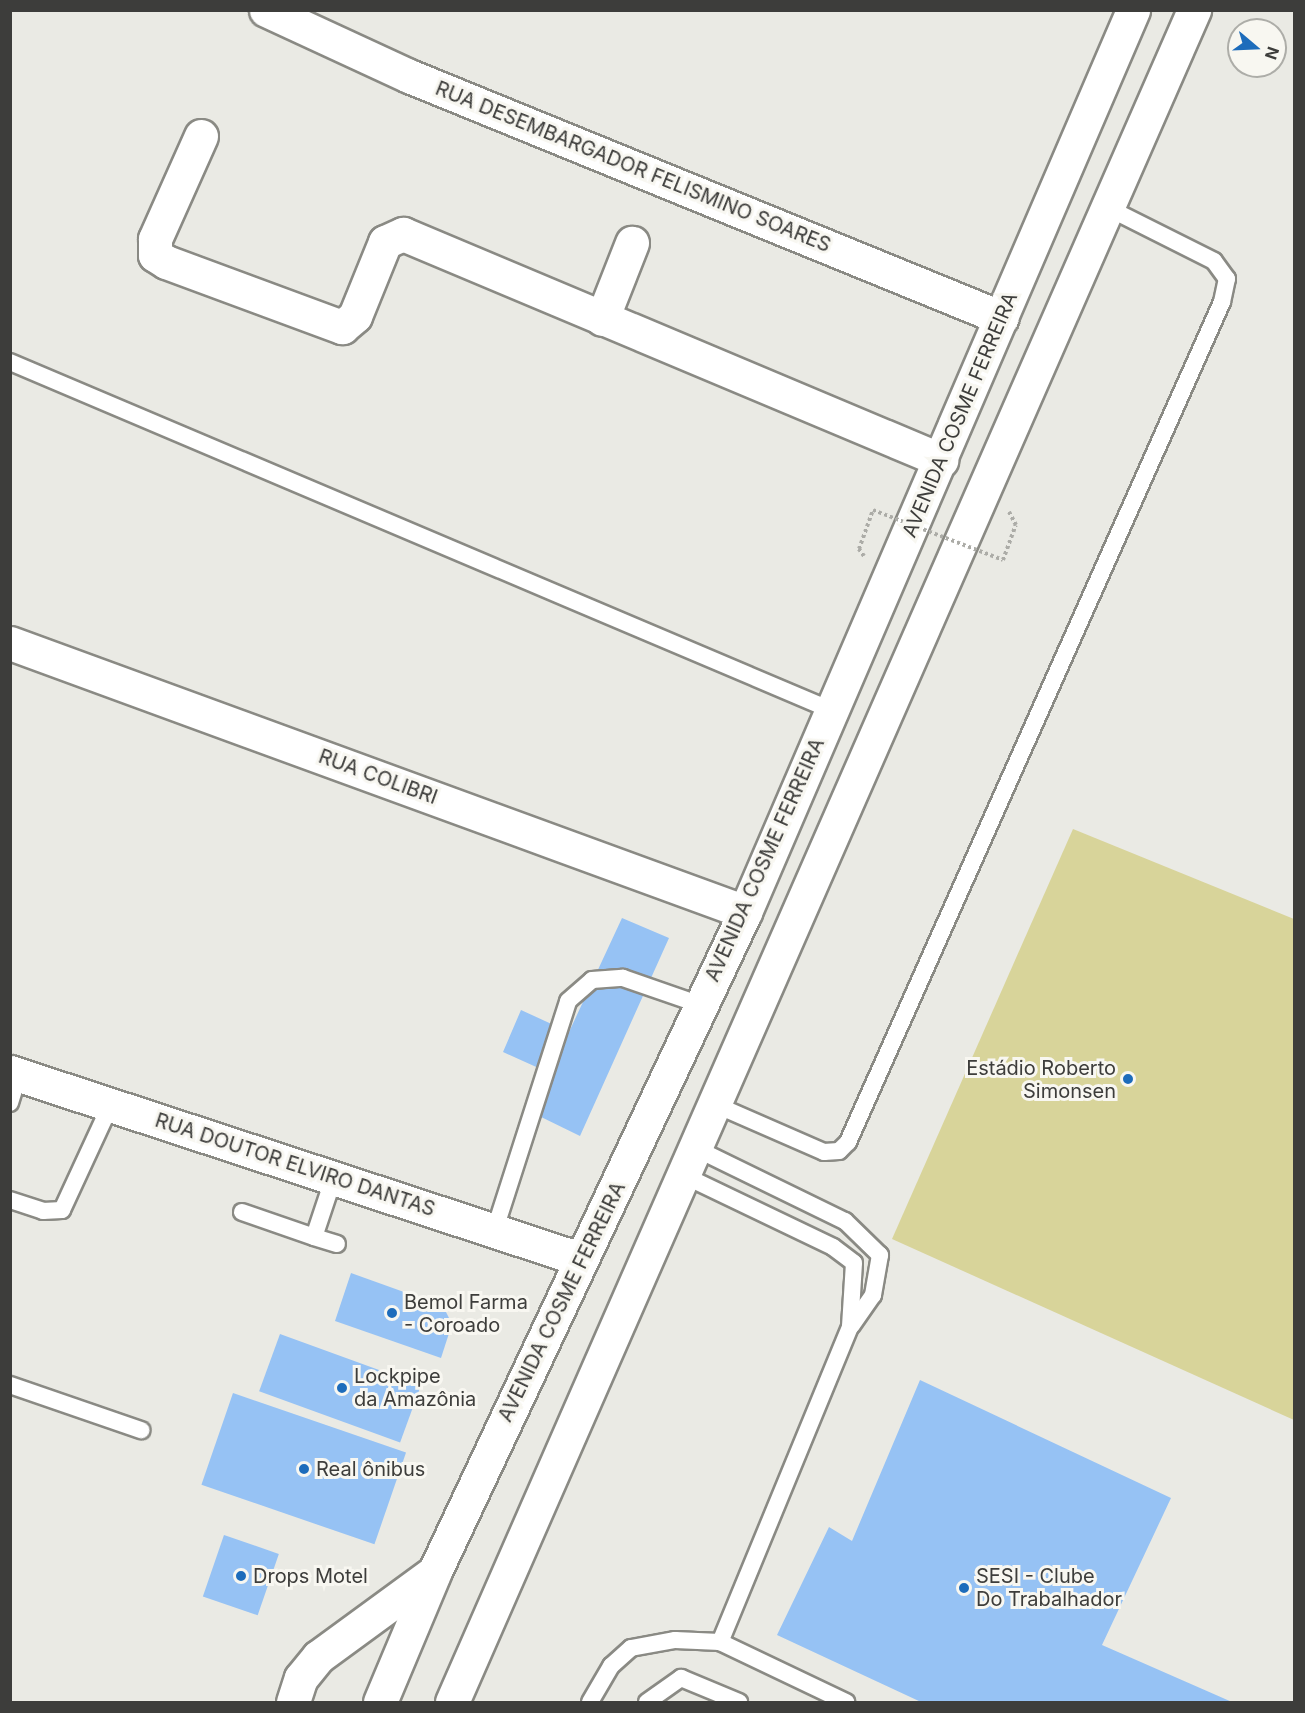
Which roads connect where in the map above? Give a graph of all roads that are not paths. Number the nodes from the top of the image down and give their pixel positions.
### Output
1 (266, 10) edge
2 (1133, 10) edge
3 (1194, 10) edge
4 (201, 136) dead end
5 (1108, 208) junction
6 (632, 243) dead end
7 (1002, 318) junction
8 (602, 319) junction
9 (10, 362) edge
10 (941, 460) junction
11 (10, 643) edge
12 (831, 710) junction
13 (745, 912) junction
14 (701, 1005) junction
15 (13, 1083) edge
16 (714, 1104) junction
17 (110, 1106) junction
18 (689, 1161) junction
19 (334, 1178) junction
20 (10, 1200) edge
21 (242, 1212) dead end
22 (495, 1229) junction
23 (314, 1237) junction
24 (337, 1244) dead end
25 (580, 1259) junction
26 (850, 1328) junction
27 (10, 1385) edge
28 (141, 1430) dead end
29 (435, 1571) junction
30 (720, 1642) junction
31 (293, 1702) edge
32 (380, 1702) edge
33 (452, 1702) edge
34 (590, 1702) edge
35 (647, 1702) edge
36 (740, 1702) edge
37 (846, 1702) edge

1 - 7 main road, RUA DESEMBARGADOR FELISMINO SOARES
2 - 7 main road, AVENIDA COSME FERREIRA
3 - 5 main road
4 - 8 main road
5 - 16 main road
5 - 16 lane
6 - 8 main road
7 - 10 main road, AVENIDA COSME FERREIRA
8 - 10 main road
9 - 12 lane
10 - 12 main road, AVENIDA COSME FERREIRA
11 - 13 main road, RUA COLIBRI
12 - 13 main road, AVENIDA COSME FERREIRA
13 - 14 main road, AVENIDA COSME FERREIRA
14 - 22 lane
14 - 25 main road, AVENIDA COSME FERREIRA
15 - 17 main road, RUA DOUTOR ELVIRO DANTAS
16 - 18 main road
17 - 19 main road, RUA DOUTOR ELVIRO DANTAS
17 - 20 lane
18 - 26 lane
18 - 26 lane
18 - 33 main road
19 - 22 main road, RUA DOUTOR ELVIRO DANTAS
19 - 23 lane
21 - 23 lane
22 - 25 main road, RUA DOUTOR ELVIRO DANTAS
23 - 24 lane
25 - 29 main road, AVENIDA COSME FERREIRA
26 - 30 lane
27 - 28 lane
29 - 31 main road
29 - 32 main road, AVENIDA COSME FERREIRA
30 - 34 lane
30 - 37 lane
35 - 36 lane

